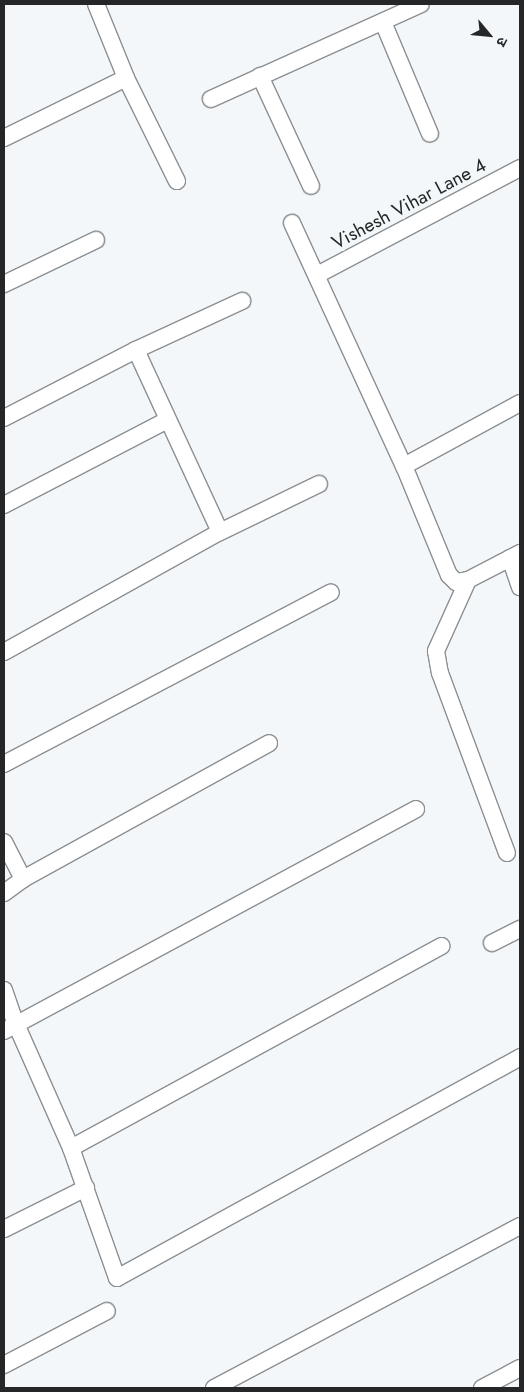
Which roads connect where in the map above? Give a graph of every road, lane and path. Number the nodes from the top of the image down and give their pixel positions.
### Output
1 (96, 4) edge
2 (422, 4) edge
3 (383, 22) junction
4 (260, 76) junction
5 (126, 78) junction
6 (211, 99) dead end
7 (430, 134) dead end
8 (4, 138) edge
9 (520, 168) edge
10 (177, 181) dead end
11 (311, 186) dead end
12 (292, 223) dead end
13 (96, 240) dead end
14 (317, 275) junction
15 (4, 284) edge
16 (242, 301) dead end
17 (136, 350) junction
18 (520, 403) edge
19 (4, 418) edge
20 (167, 420) junction
21 (404, 466) junction
22 (319, 484) dead end
23 (4, 505) edge
24 (220, 532) junction
25 (515, 556) edge
26 (468, 580) junction
27 (520, 587) edge
28 (331, 592) dead end
29 (4, 652) edge
30 (269, 744) dead end
31 (4, 764) edge
32 (416, 810) dead end
33 (4, 842) edge
34 (507, 853) dead end
35 (24, 879) junction
36 (4, 893) edge
37 (520, 928) edge
38 (492, 943) dead end
39 (441, 946) dead end
40 (4, 990) edge
41 (10, 1028) edge
42 (520, 1057) edge
43 (71, 1148) junction
44 (86, 1188) junction
45 (520, 1226) edge
46 (4, 1229) edge
47 (107, 1311) dead end
48 (4, 1366) edge
49 (520, 1368) edge
50 (214, 1388) edge
51 (482, 1388) edge

1 - 5 street
2 - 3 street
3 - 4 street
3 - 7 street
4 - 6 street
4 - 11 street
5 - 8 street
5 - 10 street
9 - 14 street, Vishesh Vihar Lane 4
12 - 14 street
13 - 15 street
14 - 21 street
16 - 17 street
17 - 19 street
17 - 20 street
18 - 21 street
20 - 23 street
20 - 24 street
21 - 26 street
22 - 24 street
24 - 29 street
25 - 26 street
25 - 27 street
26 - 34 street
28 - 31 street
30 - 35 street
32 - 41 street
33 - 35 street
35 - 36 street
37 - 38 street
39 - 43 street
40 - 41 street
41 - 43 street
42 - 44 street
43 - 44 street
44 - 46 street
45 - 50 street
47 - 48 street
49 - 51 street

